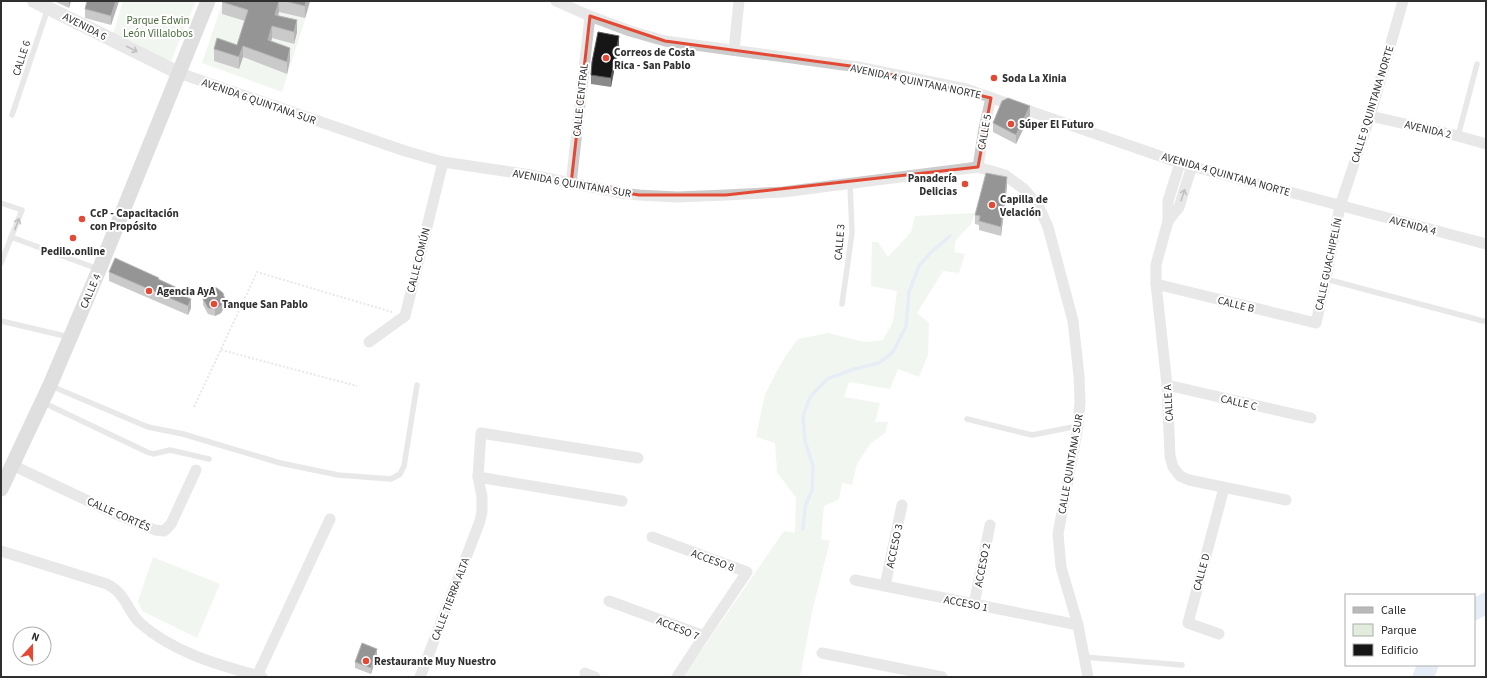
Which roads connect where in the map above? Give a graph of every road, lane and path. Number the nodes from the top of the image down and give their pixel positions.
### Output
1 (34, 1) edge
2 (208, 1) edge
3 (556, 1) edge
4 (739, 1) edge
5 (1403, 1) edge
6 (48, 8) junction
7 (590, 16) junction
8 (734, 50) junction
9 (1477, 64) dead end
10 (179, 73) junction
11 (991, 98) junction
12 (12, 115) dead end
13 (1370, 116) junction
14 (1458, 136) junction
15 (1486, 144) edge
16 (443, 162) junction
17 (1180, 163) junction
18 (1192, 166) junction
19 (978, 167) junction
20 (850, 183) junction
21 (571, 184) junction
22 (1, 203) edge
23 (1340, 206) junction
24 (1168, 221) junction
25 (12, 237) junction
26 (1486, 244) edge
27 (1, 263) edge
28 (99, 270) junction
29 (1326, 279) junction
30 (1156, 284) junction
31 (842, 304) dead end
32 (405, 316) junction
33 (1, 321) edge
34 (1483, 321) dead end
35 (1316, 323) joint
36 (70, 338) junction
37 (369, 342) dead end
38 (221, 350) junction
39 (417, 385) dead end
40 (1167, 385) junction
41 (50, 386) junction
42 (357, 386) dead end
43 (42, 402) junction
44 (194, 407) dead end
45 (966, 418) dead end
46 (1311, 418) dead end
47 (1078, 426) junction
48 (638, 458) dead end
49 (209, 459) dead end
50 (12, 465) junction
51 (196, 470) dead end
52 (478, 477) junction
53 (1224, 488) junction
54 (1, 490) edge
55 (1286, 500) dead end
56 (622, 501) dead end
57 (902, 505) dead end
58 (330, 519) dead end
59 (990, 525) dead end
60 (652, 537) dead end
61 (1, 551) edge
62 (855, 580) dead end
63 (886, 586) junction
64 (609, 602) dead end
65 (974, 604) junction
66 (1078, 625) junction
67 (1219, 634) dead end
68 (704, 636) junction
69 (822, 653) dead end
70 (1084, 657) junction
71 (1182, 665) dead end
72 (259, 677) edge
73 (420, 677) edge
74 (678, 677) edge
75 (942, 677) edge
76 (1088, 677) edge

1 - 6 street, AVENIDA 6
2 - 10 main road, CALLE 4
3 - 7 street, AVENIDA 4 QUINTANA NORTE
4 - 8 street
5 - 13 street, CALLE 9 QUINTANA NORTE
6 -> 10 street, AVENIDA 6
6 - 12 lane, CALLE 6
7 - 8 street, AVENIDA 4 QUINTANA NORTE
7 - 21 street, CALLE CENTRAL
8 - 11 street, AVENIDA 4 QUINTANA NORTE
9 - 14 lane
10 - 16 street, AVENIDA 6 QUINTANA SUR
10 - 28 main road, CALLE 4
11 - 17 street, AVENIDA 4 QUINTANA NORTE
11 - 19 street, CALLE 5
13 - 14 street, AVENIDA 2
13 - 23 street, CALLE 9 QUINTANA NORTE
14 - 15 street, AVENIDA 2
16 - 21 street, AVENIDA 6 QUINTANA SUR
16 - 32 street, CALLE COMÚN
17 - 18 street, AVENIDA 4 QUINTANA NORTE
17 - 24 street, CALLE A
18 - 23 street, AVENIDA 4 QUINTANA NORTE
24 -> 18 street, CALLE A
19 - 20 street, AVENIDA 6 QUINTANA SUR
19 - 47 street, CALLE QUINTANA SUR
20 - 21 street, AVENIDA 6 QUINTANA SUR
20 - 31 lane, CALLE 3
25 -> 22 lane
23 - 26 street, AVENIDA 4
23 - 29 street, CALLE GUACHIPELÍN
24 - 30 street, CALLE A
25 - 27 lane
25 - 28 lane
28 - 36 main road, CALLE 4
29 - 34 lane
29 - 35 street, CALLE GUACHIPELÍN
30 - 35 street, CALLE B
30 - 40 street, CALLE A
32 - 37 street
32 - 38 path
33 - 36 lane
36 - 41 main road, CALLE 4
38 - 42 path
38 - 44 path
39 - 41 lane
40 - 46 street, CALLE C
40 - 53 street, CALLE A
41 - 43 main road, CALLE 4
43 - 49 lane
43 - 50 main road, CALLE 4
45 - 47 lane
47 - 66 street, CALLE QUINTANA SUR
48 - 52 street, CALLE TIERRA ALTA
50 - 51 street, CALLE CORTÉS
50 - 54 main road, CALLE 4
52 - 56 street
52 - 73 street, CALLE TIERRA ALTA
53 - 55 street, CALLE A
53 - 67 street, CALLE D
57 - 63 street, ACCESO 3
58 - 72 street
59 - 65 street, ACCESO 2
60 - 68 street, ACCESO 8
61 - 72 street
62 - 63 street, ACCESO 1
63 - 65 street, ACCESO 1
64 - 68 street, ACCESO 7
65 - 66 street, ACCESO 1
66 - 70 street, CALLE QUINTANA SUR
68 - 74 street, ACCESO 7
69 - 75 street
70 - 71 lane
70 - 76 street, CALLE QUINTANA SUR

